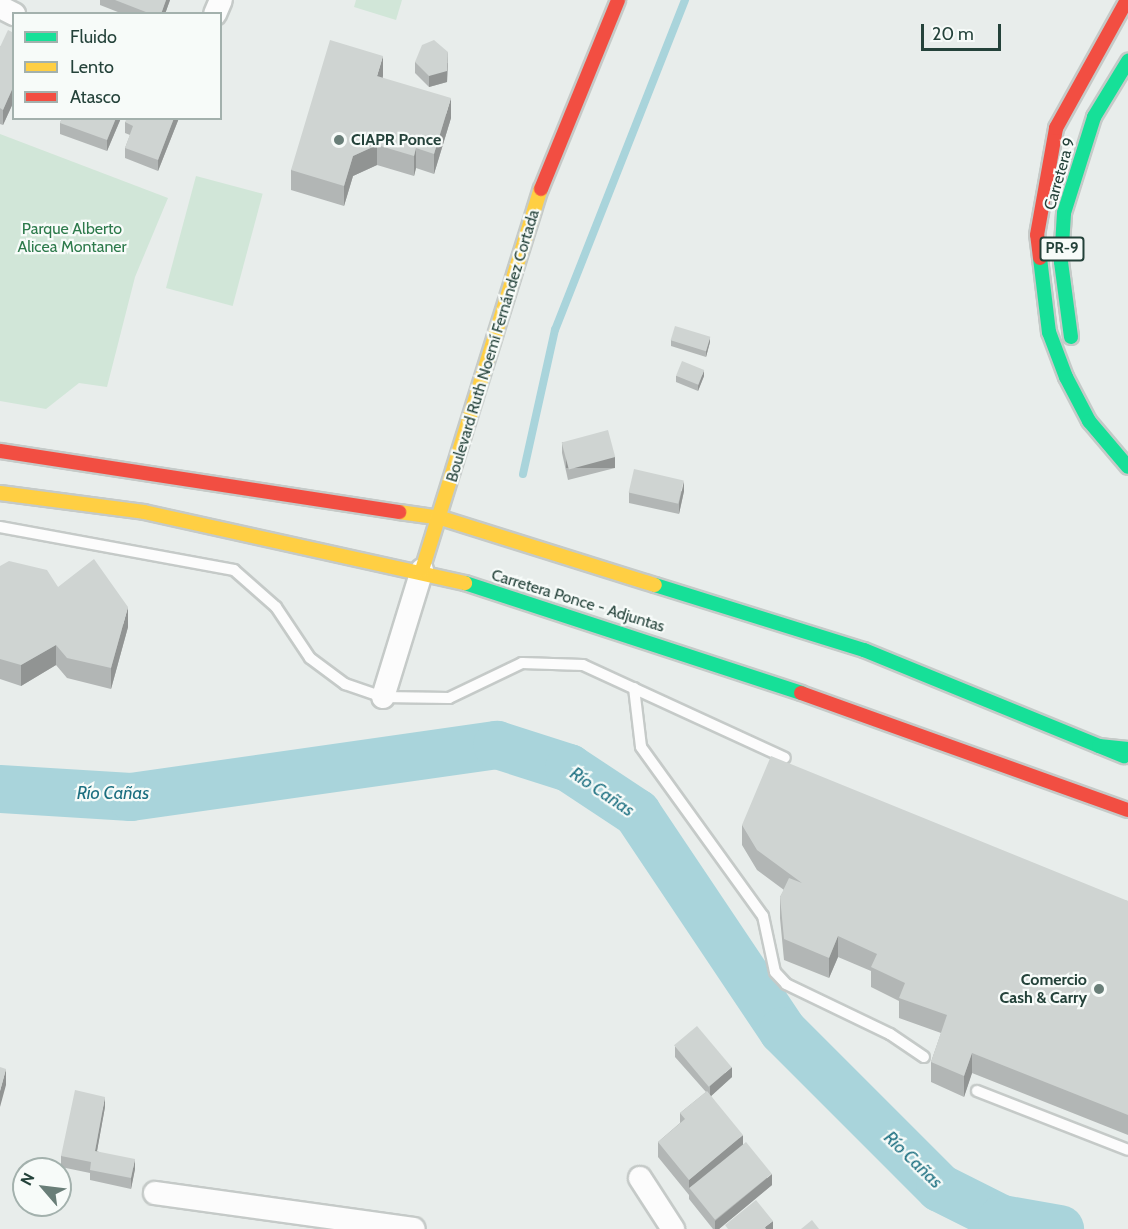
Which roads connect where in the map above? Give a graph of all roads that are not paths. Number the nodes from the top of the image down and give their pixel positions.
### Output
1 (618, 0) edge
2 (1125, 4) edge
3 (1128, 61) edge
4 (1077, 353) dead end
5 (0, 451) edge
6 (1128, 467) edge
7 (0, 493) edge
8 (441, 518) junction
9 (0, 527) edge
10 (422, 570) junction
11 (634, 688) junction
12 (383, 696) junction
13 (1099, 746) junction
14 (1128, 749) edge
15 (1128, 757) edge
16 (785, 758) dead end
17 (1128, 810) edge
18 (924, 1057) dead end
19 (977, 1091) dead end
20 (1128, 1150) edge
21 (640, 1178) dead end
22 (155, 1192) dead end
23 (414, 1229) edge
24 (673, 1229) edge

1 - 8 main road, Boulevard Ruth Noemí Fernández Cortada
2 - 6 main road
3 - 4 main road, Carretera 9 / PR-9
5 - 8 main road
7 - 10 main road, Carretera Ponce - Adjuntas
8 - 10 main road, Boulevard Ruth Noemí Fernández Cortada
8 - 13 main road
9 - 12 lane
10 - 12 street, Boulevard Ruth Noemí Fernández Cortada
10 - 17 main road, Carretera Ponce - Adjuntas
11 - 12 lane
11 - 16 lane
11 - 18 lane
13 - 14 main road
13 - 15 main road
19 - 20 lane
21 - 24 street
22 - 23 street

